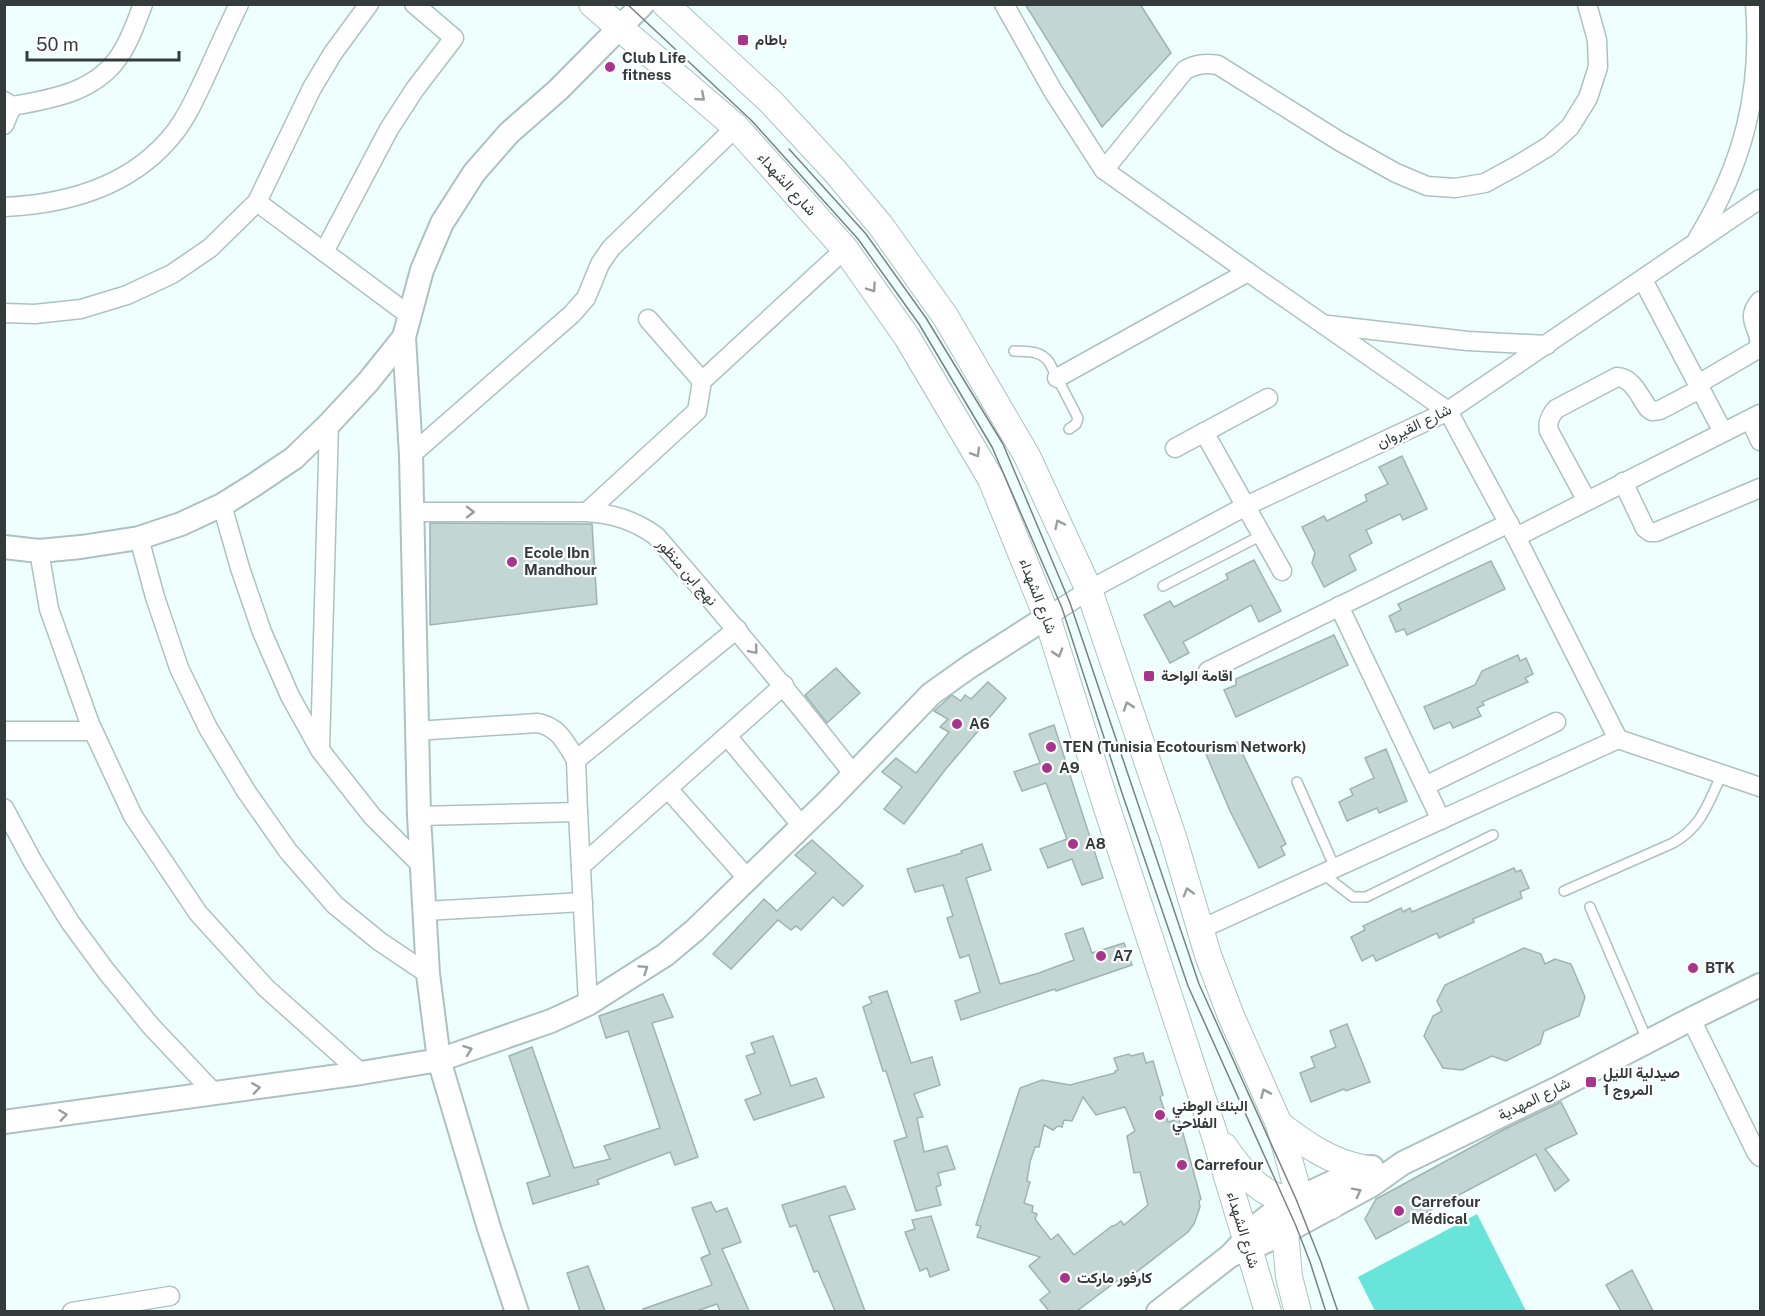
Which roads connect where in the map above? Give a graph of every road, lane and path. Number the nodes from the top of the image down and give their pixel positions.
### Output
1 (143, 4) edge
2 (239, 4) edge
3 (369, 4) edge
4 (414, 4) edge
5 (592, 4) edge
6 (644, 4) edge
7 (665, 4) edge
8 (1004, 4) edge
9 (1587, 4) edge
10 (1755, 4) edge
11 (621, 27) junction
12 (8, 104) edge
13 (4, 125) edge
14 (736, 127) junction
15 (1104, 170) junction
16 (1761, 199) edge
17 (257, 202) junction
18 (4, 207) edge
19 (1694, 245) junction
20 (845, 249) junction
21 (324, 252) junction
22 (1248, 272) junction
23 (1643, 280) junction
24 (1761, 301) edge
25 (4, 313) edge
26 (648, 319) dead end
27 (1325, 325) junction
28 (406, 326) junction
29 (1547, 345) junction
30 (1014, 351) dead end
31 (1058, 378) junction
32 (702, 381) junction
33 (1699, 386) junction
34 (1268, 398) dead end
35 (1448, 411) junction
36 (1755, 416) edge
37 (329, 424) junction
38 (1069, 429) dead end
39 (1204, 432) junction
40 (1723, 432) junction
41 (1761, 441) edge
42 (1175, 448) dead end
43 (411, 455) junction
44 (1623, 482) junction
45 (1761, 488) edge
46 (1587, 501) junction
47 (222, 505) junction
48 (1246, 506) junction
49 (412, 512) junction
50 (587, 512) junction
51 (1513, 530) junction
52 (1262, 535) junction
53 (140, 538) junction
54 (4, 548) edge
55 (39, 551) junction
56 (1282, 571) dead end
57 (1163, 586) dead end
58 (1089, 590) junction
59 (1340, 606) junction
60 (1047, 617) junction
61 (737, 629) junction
62 (1208, 671) dead end
63 (784, 685) junction
64 (1556, 722) dead end
65 (416, 730) junction
66 (4, 731) edge
67 (93, 731) junction
68 (727, 736) junction
69 (1618, 739) junction
70 (320, 750) junction
71 (576, 760) junction
72 (1722, 774) junction
73 (854, 775) junction
74 (1297, 782) dead end
75 (1425, 786) junction
76 (1761, 787) edge
77 (668, 789) junction
78 (4, 808) edge
79 (578, 812) junction
80 (419, 816) junction
81 (1441, 820) junction
82 (802, 826) junction
83 (1493, 836) dead end
84 (422, 865) junction
85 (581, 866) junction
86 (1329, 871) junction
87 (748, 879) junction
88 (1564, 891) dead end
89 (583, 902) junction
90 (1590, 906) dead end
91 (425, 911) junction
92 (1199, 930) junction
93 (428, 974) junction
94 (1761, 985) edge
95 (588, 1004) junction
96 (1691, 1019) junction
97 (1648, 1042) junction
98 (439, 1060) junction
99 (361, 1073) junction
100 (214, 1093) junction
101 (4, 1122) edge
102 (1279, 1124) junction
103 (1214, 1130) junction
104 (1761, 1157) edge
105 (1403, 1163) junction
106 (1363, 1168) junction
107 (1296, 1199) junction
108 (1330, 1206) junction
109 (1285, 1232) junction
110 (1242, 1247) junction
111 (170, 1296) dead end
112 (72, 1311) edge
113 (517, 1311) edge
114 (1158, 1311) edge
115 (1268, 1311) edge
116 (1298, 1311) edge

1 - 12 street
2 - 18 street
3 - 17 street
4 - 21 street
5 - 11 main road, شارع الشهداء
6 - 11 street
58 -> 7 main road
8 - 15 street
9 - 15 street
10 - 19 street
11 -> 14 main road, شارع الشهداء
11 - 28 street
12 - 13 street
14 - 20 main road, شارع الشهداء
14 - 43 street
15 - 22 street
16 - 19 street, شارع القيروان
17 - 21 street
17 - 25 street
19 - 23 street, شارع القيروان
20 - 32 street
20 -> 60 main road, شارع الشهداء
21 - 28 street
22 - 27 street
22 - 31 street
23 - 29 street, شارع القيروان
23 - 33 street
24 - 33 street
26 - 32 street
27 - 29 street
27 - 35 street
28 - 37 street
28 - 43 street
29 - 35 street, شارع القيروان
30 - 31 lane
31 - 38 lane
32 - 50 street
33 - 40 street
33 - 46 street
34 - 39 street
35 - 48 street, شارع القيروان
35 - 51 street
36 - 40 street
36 - 41 street
37 - 47 street
37 - 70 street
39 - 42 street
39 - 48 street
40 - 44 street
43 - 49 street
44 - 45 street
44 - 46 street
46 - 51 street
47 - 53 street
47 - 70 street
48 - 52 street
48 - 58 street, شارع القيروان
49 -> 50 street, نهج ابن منظور
49 - 65 street
50 - 61 street, نهج ابن منظور
51 - 59 street
51 - 69 street
52 - 56 street
52 - 57 lane
53 - 55 street
53 - 93 street
54 - 55 street
55 - 67 street
58 - 60 street, شارع القيروان
92 -> 58 main road
59 - 62 street
59 - 75 street
60 - 73 street
60 -> 103 main road, شارع الشهداء
61 -> 63 street, نهج ابن منظور
61 - 71 street
63 - 68 street
63 - 73 street, نهج ابن منظور
64 - 75 street
65 - 71 street
65 - 80 street
66 - 67 street
67 - 99 street
68 - 77 street
68 - 82 street
69 - 72 street
69 - 81 street
70 - 84 street
71 - 79 street
72 - 76 street
72 - 88 lane
73 - 82 street
74 - 86 lane
75 - 81 street
77 - 85 street
77 - 87 street
78 - 100 street
79 - 80 street
79 - 85 street
80 - 84 street
81 - 86 street
82 - 87 street
83 - 86 lane
84 - 91 street
85 - 89 street
86 - 92 street
95 -> 87 street
89 - 91 street
89 - 95 street
90 - 97 lane
91 - 93 street
102 -> 92 main road
93 - 98 street
94 - 96 street, شارع المهدية
98 -> 95 street
96 - 97 street, شارع المهدية
96 - 104 street
97 - 105 street, شارع المهدية
98 - 99 street
98 - 113 street
100 -> 99 street
101 -> 100 street
102 - 106 main road
102 - 107 main road
103 - 107 main road
103 - 110 main road, شارع الشهداء
105 - 106 street
108 -> 105 street
106 - 107 street
107 - 108 main road
107 - 109 main road
107 - 110 street
108 - 109 street
109 - 110 street
109 - 116 main road
110 - 114 street
110 - 115 main road, شارع الشهداء
111 - 112 street

